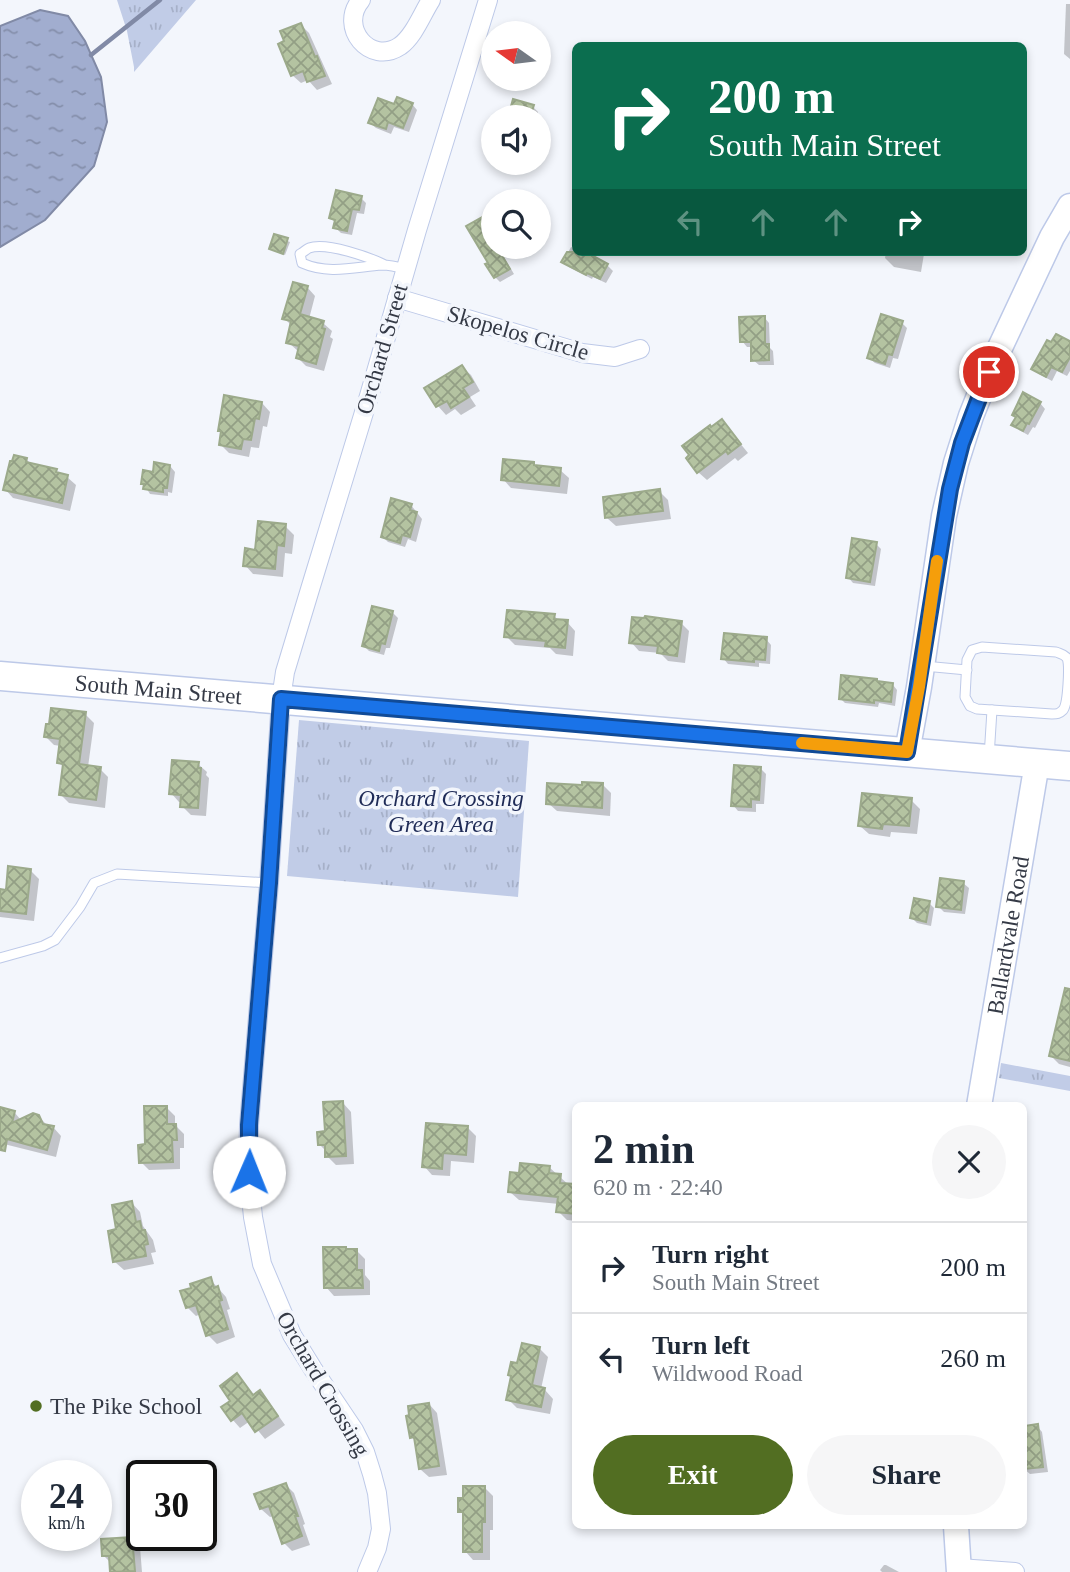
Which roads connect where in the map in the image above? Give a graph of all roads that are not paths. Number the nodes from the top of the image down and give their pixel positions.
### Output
1 (361, 0) edge
2 (430, 0) edge
3 (488, 0) edge
4 (1070, 206) edge
5 (385, 265) junction
6 (405, 269) junction
7 (397, 298) junction
8 (640, 349) dead end
9 (922, 666) junction
10 (967, 670) junction
11 (0, 676) edge
12 (281, 699) junction
13 (992, 710) junction
14 (907, 752) junction
15 (989, 759) junction
16 (1037, 763) junction
17 (1070, 766) edge
18 (269, 883) junction
19 (0, 958) edge
20 (980, 1102) edge
21 (956, 1529) edge
22 (366, 1570) edge
23 (959, 1570) edge
24 (1014, 1572) edge

1 - 2 street
3 - 6 street, Orchard Street
4 - 9 street
5 - 5 lane
5 - 6 lane
6 - 7 street, Orchard Street
7 - 8 street, Skopelos Circle
7 - 12 street, Orchard Street
9 - 10 lane
9 - 14 street
10 - 13 lane
10 - 13 lane
11 - 12 main road, South Main Street
12 - 14 main road, South Main Street
12 - 18 street, Orchard Crossing
13 - 15 lane
14 - 15 main road, South Main Street
15 - 16 main road, South Main Street
16 - 17 main road, South Main Street
16 - 20 street, Ballardvale Road
18 - 19 lane
18 - 22 street, Orchard Crossing
21 - 23 street
23 - 24 street

